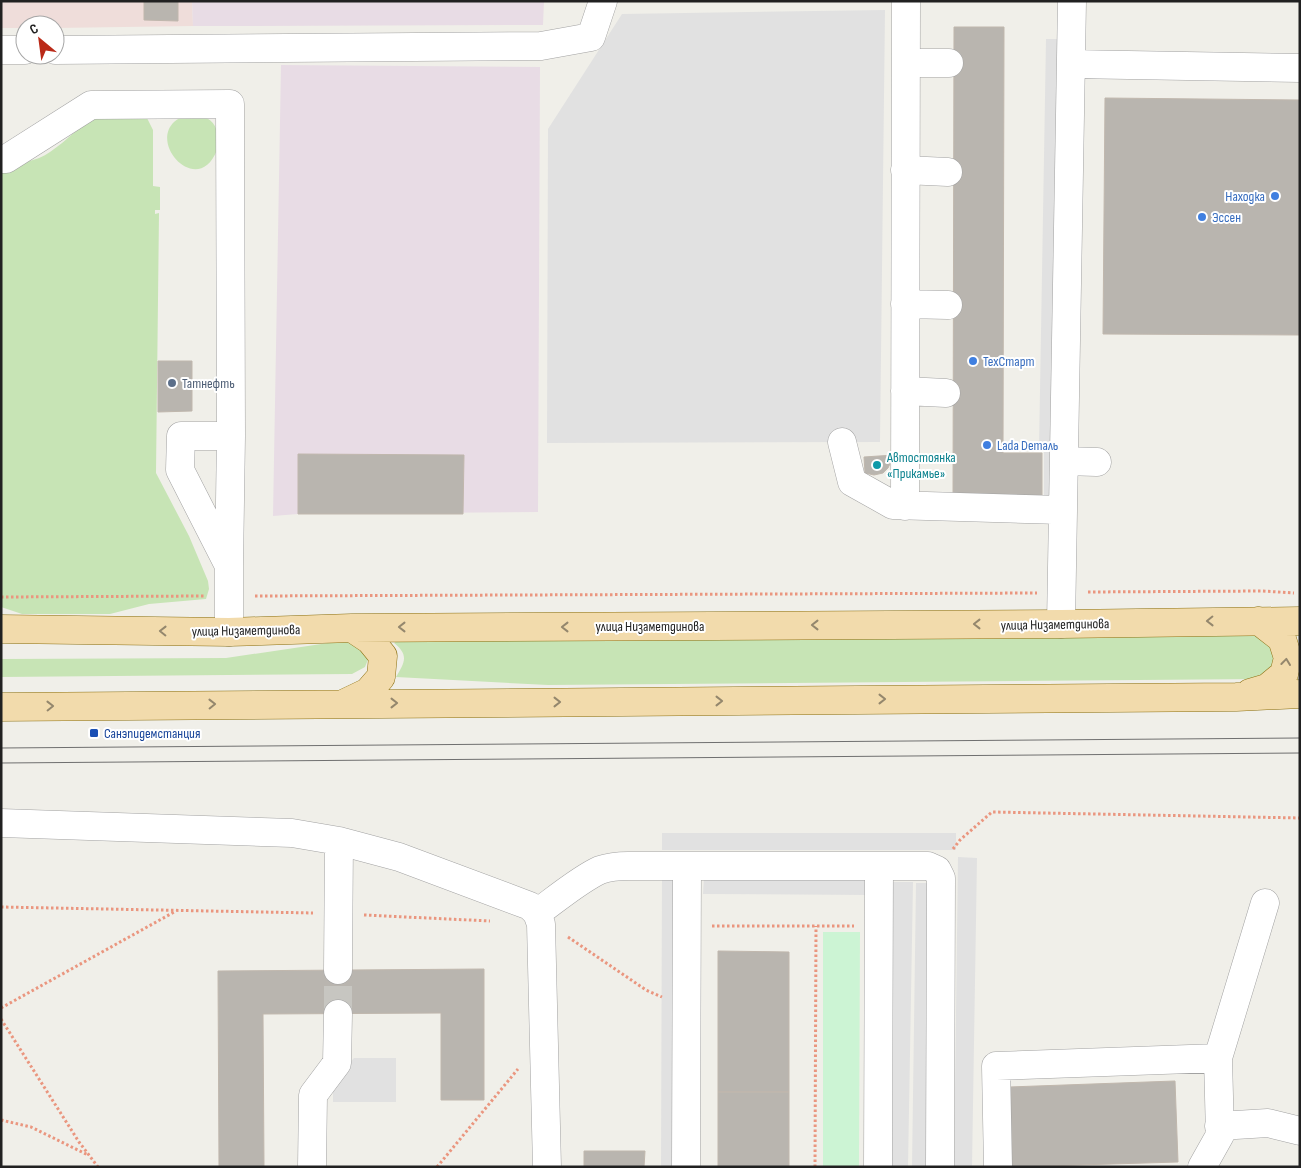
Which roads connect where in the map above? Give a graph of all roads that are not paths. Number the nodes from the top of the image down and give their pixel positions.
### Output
1 (603, 1) edge
2 (906, 1) edge
3 (1072, 1) edge
4 (1, 50) edge
5 (15, 50) edge
6 (65, 50) edge
7 (906, 63) junction
8 (949, 63) dead end
9 (1071, 64) junction
10 (1300, 68) edge
11 (1, 158) edge
12 (905, 170) junction
13 (948, 172) dead end
14 (905, 304) junction
15 (948, 305) dead end
16 (905, 391) junction
17 (946, 393) dead end
18 (231, 436) junction
19 (842, 442) dead end
20 (1064, 461) junction
21 (1097, 462) dead end
22 (905, 506) junction
23 (1062, 510) junction
24 (228, 566) junction
25 (1259, 621) junction
26 (1300, 621) edge
27 (1061, 624) junction
28 (352, 628) junction
29 (1, 629) edge
30 (230, 632) junction
31 (1300, 694) edge
32 (1236, 697) junction
33 (345, 703) junction
34 (1, 707) edge
35 (1, 823) edge
36 (339, 841) junction
37 (687, 866) junction
38 (879, 866) junction
39 (1265, 903) dead end
40 (539, 918) junction
41 (338, 970) tunnel mouth
42 (338, 1014) tunnel mouth
43 (1218, 1058) junction
44 (1219, 1126) junction
45 (1300, 1131) edge
46 (312, 1167) edge
47 (547, 1167) edge
48 (686, 1167) edge
49 (878, 1167) edge
50 (940, 1167) edge
51 (998, 1167) edge
52 (1202, 1167) edge

1 - 6 lane
2 - 7 lane
3 - 9 lane
4 - 5 lane
7 - 8 lane
7 - 12 lane
9 - 10 lane
9 - 20 lane
11 - 18 lane
12 - 13 lane
12 - 14 lane
14 - 15 lane
14 - 16 lane
16 - 17 lane
16 - 22 lane
18 - 24 lane
18 - 24 lane
19 - 22 lane
20 - 21 lane
20 - 23 lane
22 - 23 lane
23 - 27 lane
24 - 30 lane
25 - 26 main road, улица Низаметдинова
25 -> 27 main road, улица Низаметдинова
32 -> 25 main road
27 -> 28 main road, улица Низаметдинова
28 - 30 main road, улица Низаметдинова
28 - 33 main road
30 -> 29 main road, улица Низаметдинова
31 - 32 main road
33 -> 32 main road
34 -> 33 main road
35 - 36 lane
36 - 40 lane
36 - 41 lane
37 - 38 lane
37 - 40 lane
37 - 48 lane
38 - 49 lane
38 - 50 lane
39 - 43 lane
40 - 47 lane
42 - 46 lane
43 - 44 lane
43 - 51 lane
44 - 45 lane
44 - 52 lane

